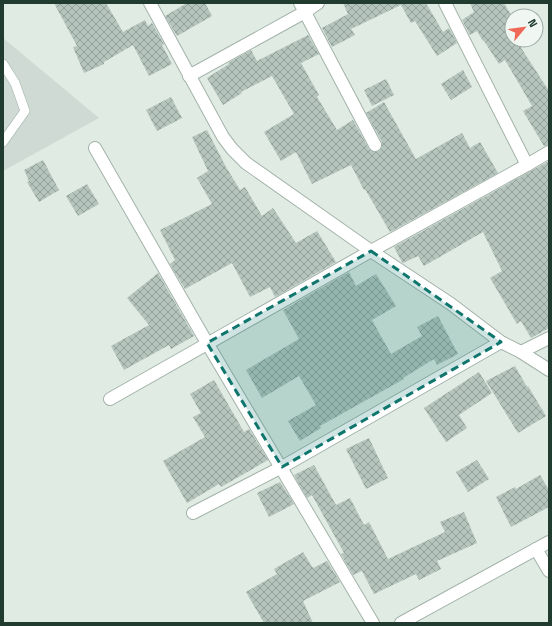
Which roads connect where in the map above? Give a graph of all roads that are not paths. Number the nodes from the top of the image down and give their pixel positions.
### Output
1 (150, 3) edge
2 (318, 3) edge
3 (445, 3) edge
4 (302, 7) edge
5 (3, 64) edge
6 (189, 76) junction
7 (3, 142) edge
8 (375, 145) dead end
9 (95, 148) dead end
10 (549, 152) edge
11 (527, 165) junction
12 (371, 251) junction
13 (549, 338) edge
14 (501, 342) junction
15 (207, 343) junction
16 (521, 352) junction
17 (549, 370) edge
18 (110, 399) dead end
19 (282, 467) junction
20 (193, 513) dead end
21 (549, 542) edge
22 (536, 549) junction
23 (549, 571) edge
24 (373, 623) edge
25 (401, 623) edge

1 - 6 street
2 - 4 street
3 - 11 street
4 - 6 street
4 - 8 street
5 - 7 lane
6 - 12 street
9 - 15 street
10 - 11 street
11 - 12 street
12 - 14 street
12 - 15 street
13 - 16 street
14 - 16 street
14 - 19 street
15 - 18 street
15 - 19 street
16 - 17 street
19 - 20 street
19 - 24 street
21 - 22 street
22 - 23 street
22 - 25 street

